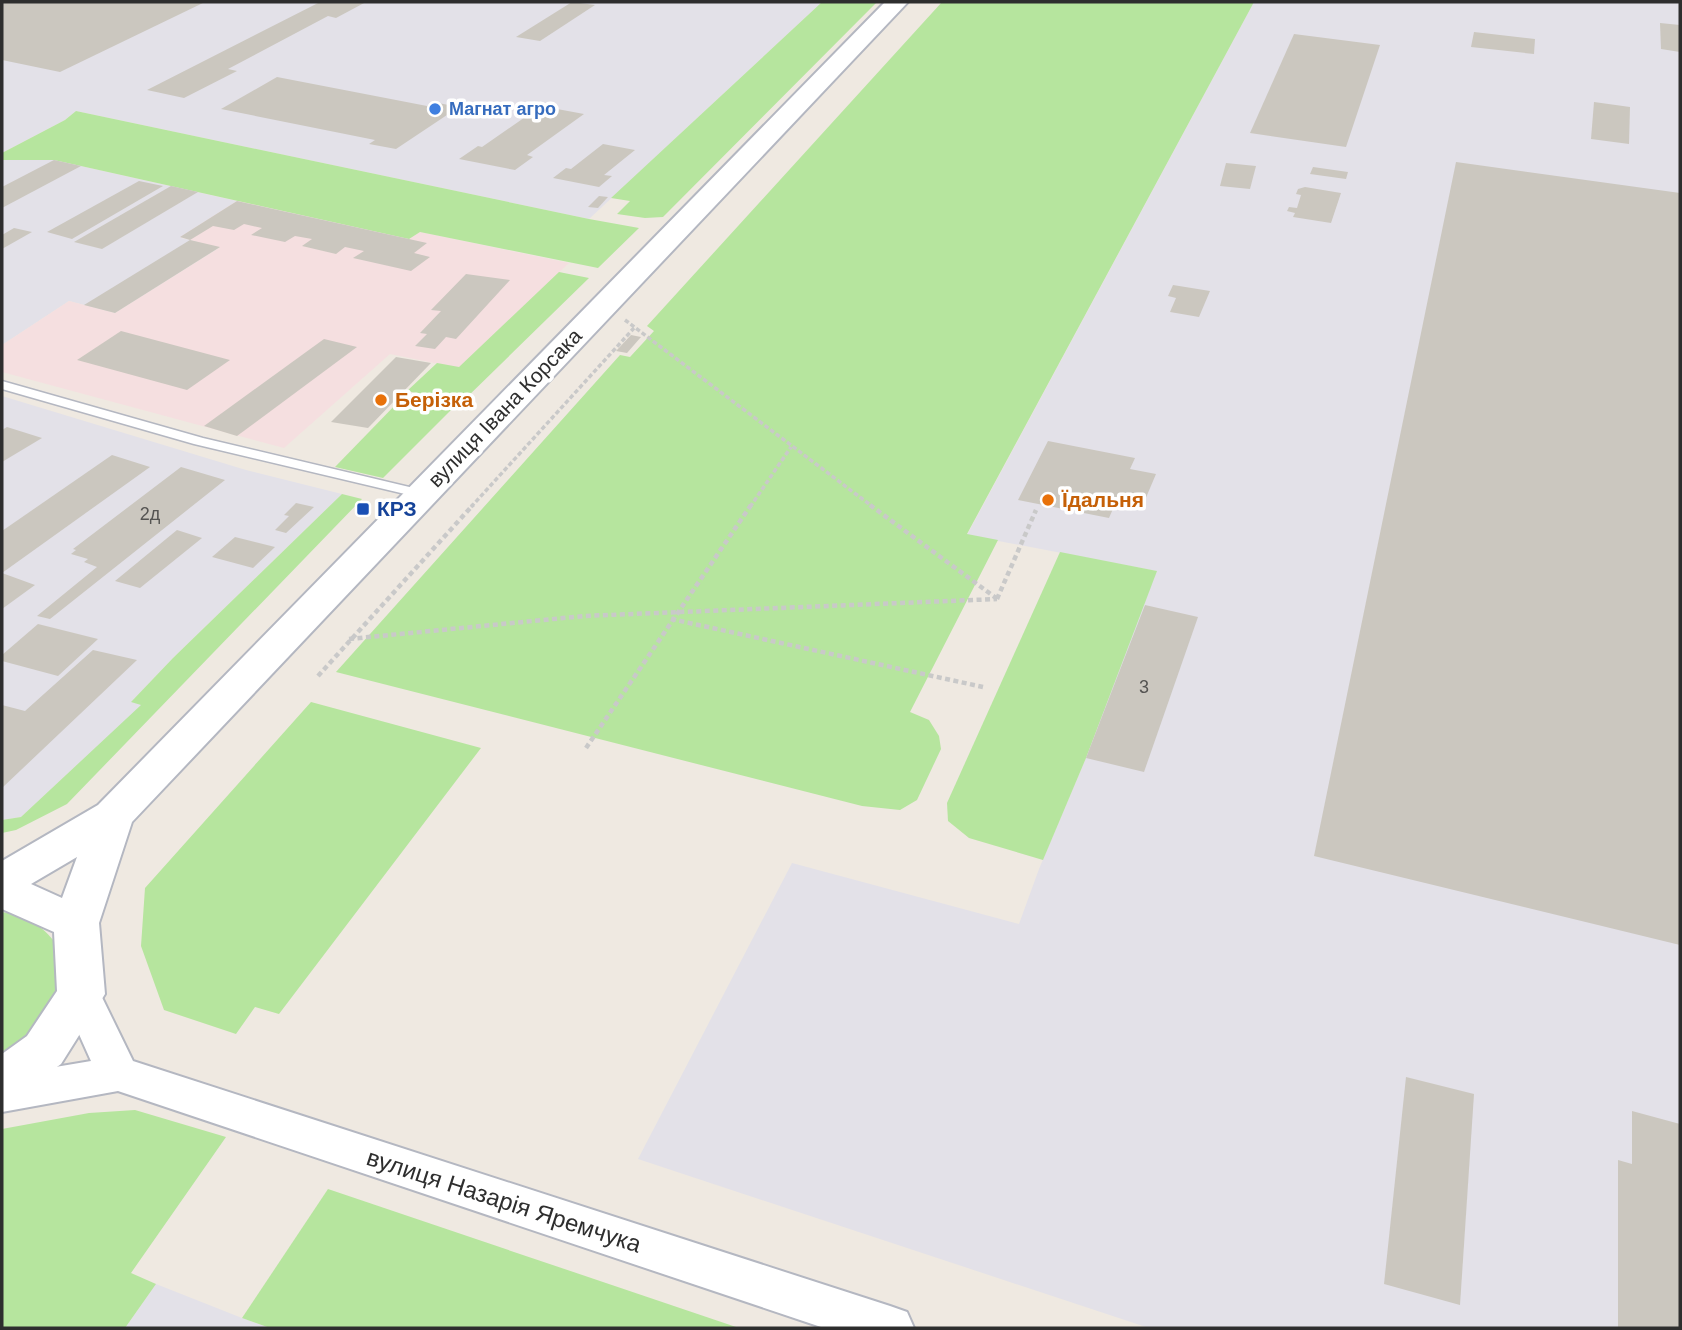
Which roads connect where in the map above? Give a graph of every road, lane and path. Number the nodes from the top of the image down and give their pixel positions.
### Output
1 (897, 2) edge
2 (606, 305) junction
3 (634, 328) junction
4 (2, 385) edge
5 (791, 447) junction
6 (422, 494) junction
7 (1036, 510) dead end
8 (997, 599) junction
9 (676, 613) junction
10 (671, 620) junction
11 (349, 639) junction
12 (318, 676) dead end
13 (983, 687) dead end
14 (586, 748) dead end
15 (113, 816) junction
16 (2, 881) edge
17 (2, 890) edge
18 (76, 923) junction
19 (81, 994) junction
20 (118, 1074) junction
21 (2, 1081) edge
22 (2, 1094) edge
23 (890, 1328) edge

1 - 2 street, вулиця Івана Корсака
2 - 3 path
2 - 6 street, вулиця Івана Корсака
3 - 5 path
3 - 11 path
4 - 6 lane
5 - 8 path
5 - 9 path
6 - 15 street, вулиця Івана Корсака
7 - 8 path
8 - 9 path
9 - 10 path
9 - 11 path
10 - 13 path
10 - 14 path
11 - 12 path
15 - 16 street
15 - 18 street
17 - 18 street
18 - 19 street
19 - 20 street
19 - 21 street
20 - 22 street, вулиця Назарія Яремчука
20 - 23 street, вулиця Назарія Яремчука

